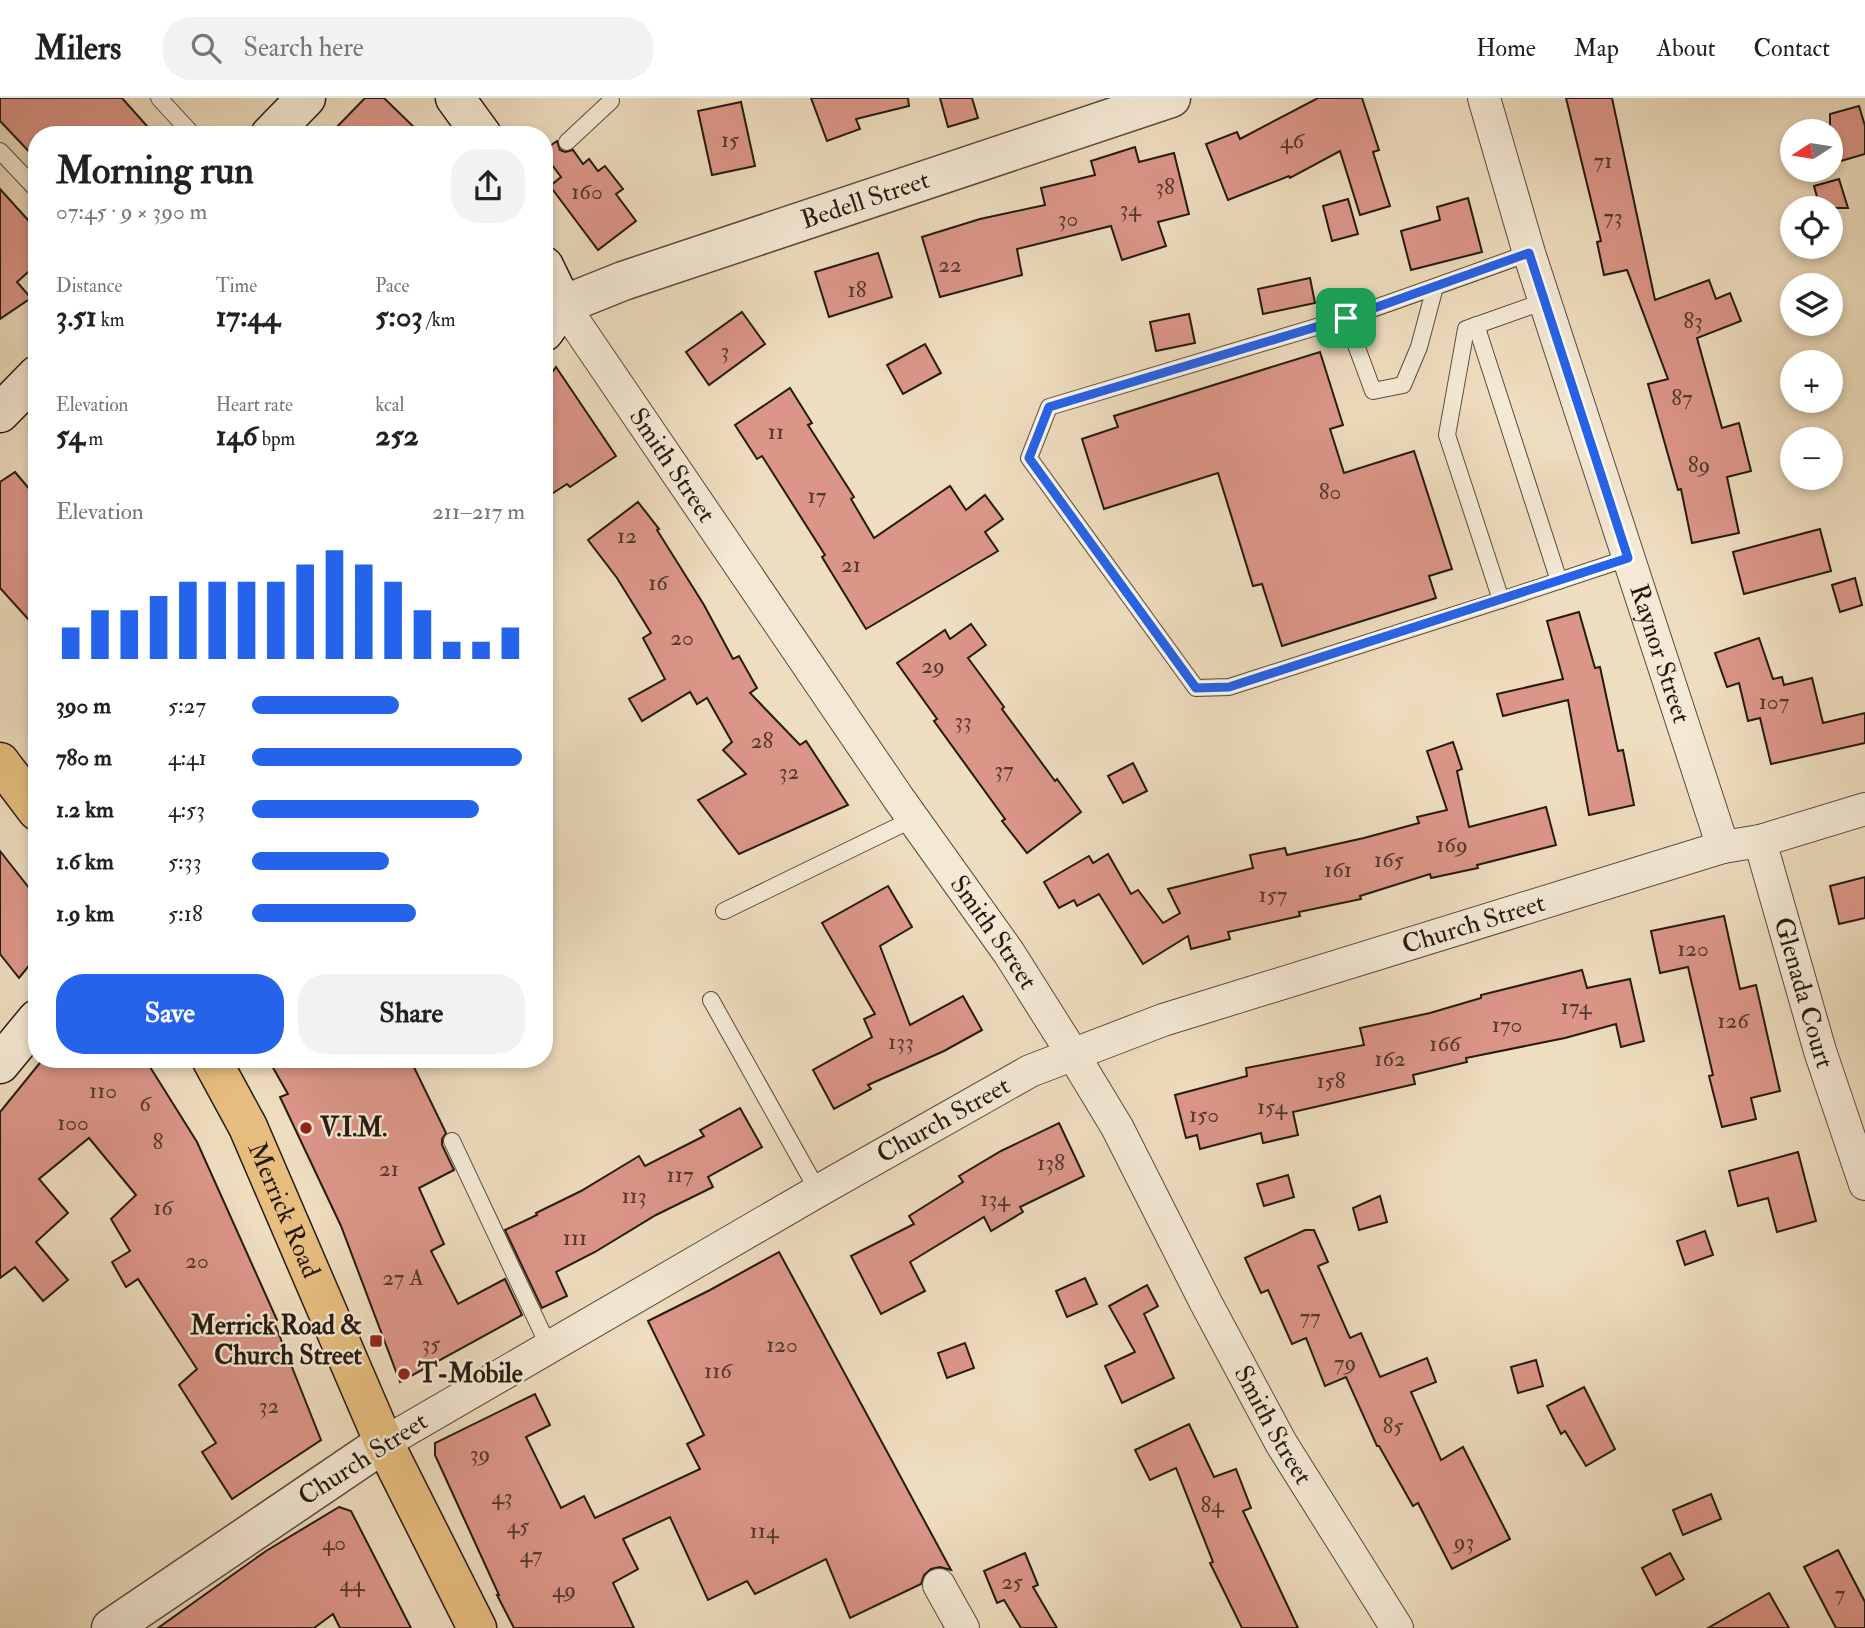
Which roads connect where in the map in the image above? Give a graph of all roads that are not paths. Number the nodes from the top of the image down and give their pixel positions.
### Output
1 (159, 98) edge
2 (306, 98) edge
3 (455, 98) edge
4 (1171, 98) edge
5 (1484, 98) edge
6 (611, 101) dead end
7 (185, 126) edge
8 (279, 126) edge
9 (475, 126) edge
10 (568, 142) dead end
11 (0, 151) edge
12 (28, 181) edge
13 (1529, 253) junction
14 (1435, 287) junction
15 (1545, 301) junction
16 (553, 318) edge
17 (1346, 318) junction
18 (1476, 325) junction
19 (28, 384) edge
20 (0, 413) edge
21 (1628, 558) junction
22 (1559, 581) junction
23 (1502, 600) junction
24 (0, 762) edge
25 (28, 799) edge
26 (1865, 809) edge
27 (913, 819) junction
28 (1760, 841) junction
29 (1723, 848) junction
30 (724, 911) dead end
31 (711, 1000) dead end
32 (28, 1030) edge
33 (1074, 1056) junction
34 (0, 1064) edge
35 (216, 1068) edge
36 (452, 1141) dead end
37 (1865, 1184) edge
38 (817, 1191) junction
39 (549, 1347) junction
40 (384, 1443) junction
41 (939, 1584) dead end
42 (111, 1628) edge
43 (477, 1628) edge
44 (963, 1628) edge
45 (1397, 1628) edge

1 - 7 lane
2 - 8 street
3 - 9 street
4 - 16 street, Bedell Street
5 - 13 street, Raynor Street
6 - 10 lane
11 - 12 lane
13 - 14 lane
13 - 15 street, Raynor Street
14 - 17 lane
14 - 17 lane
15 - 18 lane
15 - 21 street, Raynor Street
16 - 27 street, Smith Street
17 - 23 lane
18 - 22 lane
18 - 23 lane
19 - 20 street
21 - 22 lane
21 - 29 street, Raynor Street
22 - 23 lane
24 - 25 main road
26 - 28 street, Church Street
27 - 30 lane
27 - 33 street, Smith Street
28 - 29 street, Church Street
28 - 37 street, Glenada Court
29 - 33 street, Church Street
31 - 38 lane
32 - 34 street
33 - 38 street, Church Street
33 - 45 street, Smith Street
35 - 40 main road, Merrick Road
36 - 39 lane
38 - 39 street, Church Street
39 - 40 street, Church Street
40 - 42 street, Church Street
40 - 43 main road, Merrick Road
41 - 44 street

